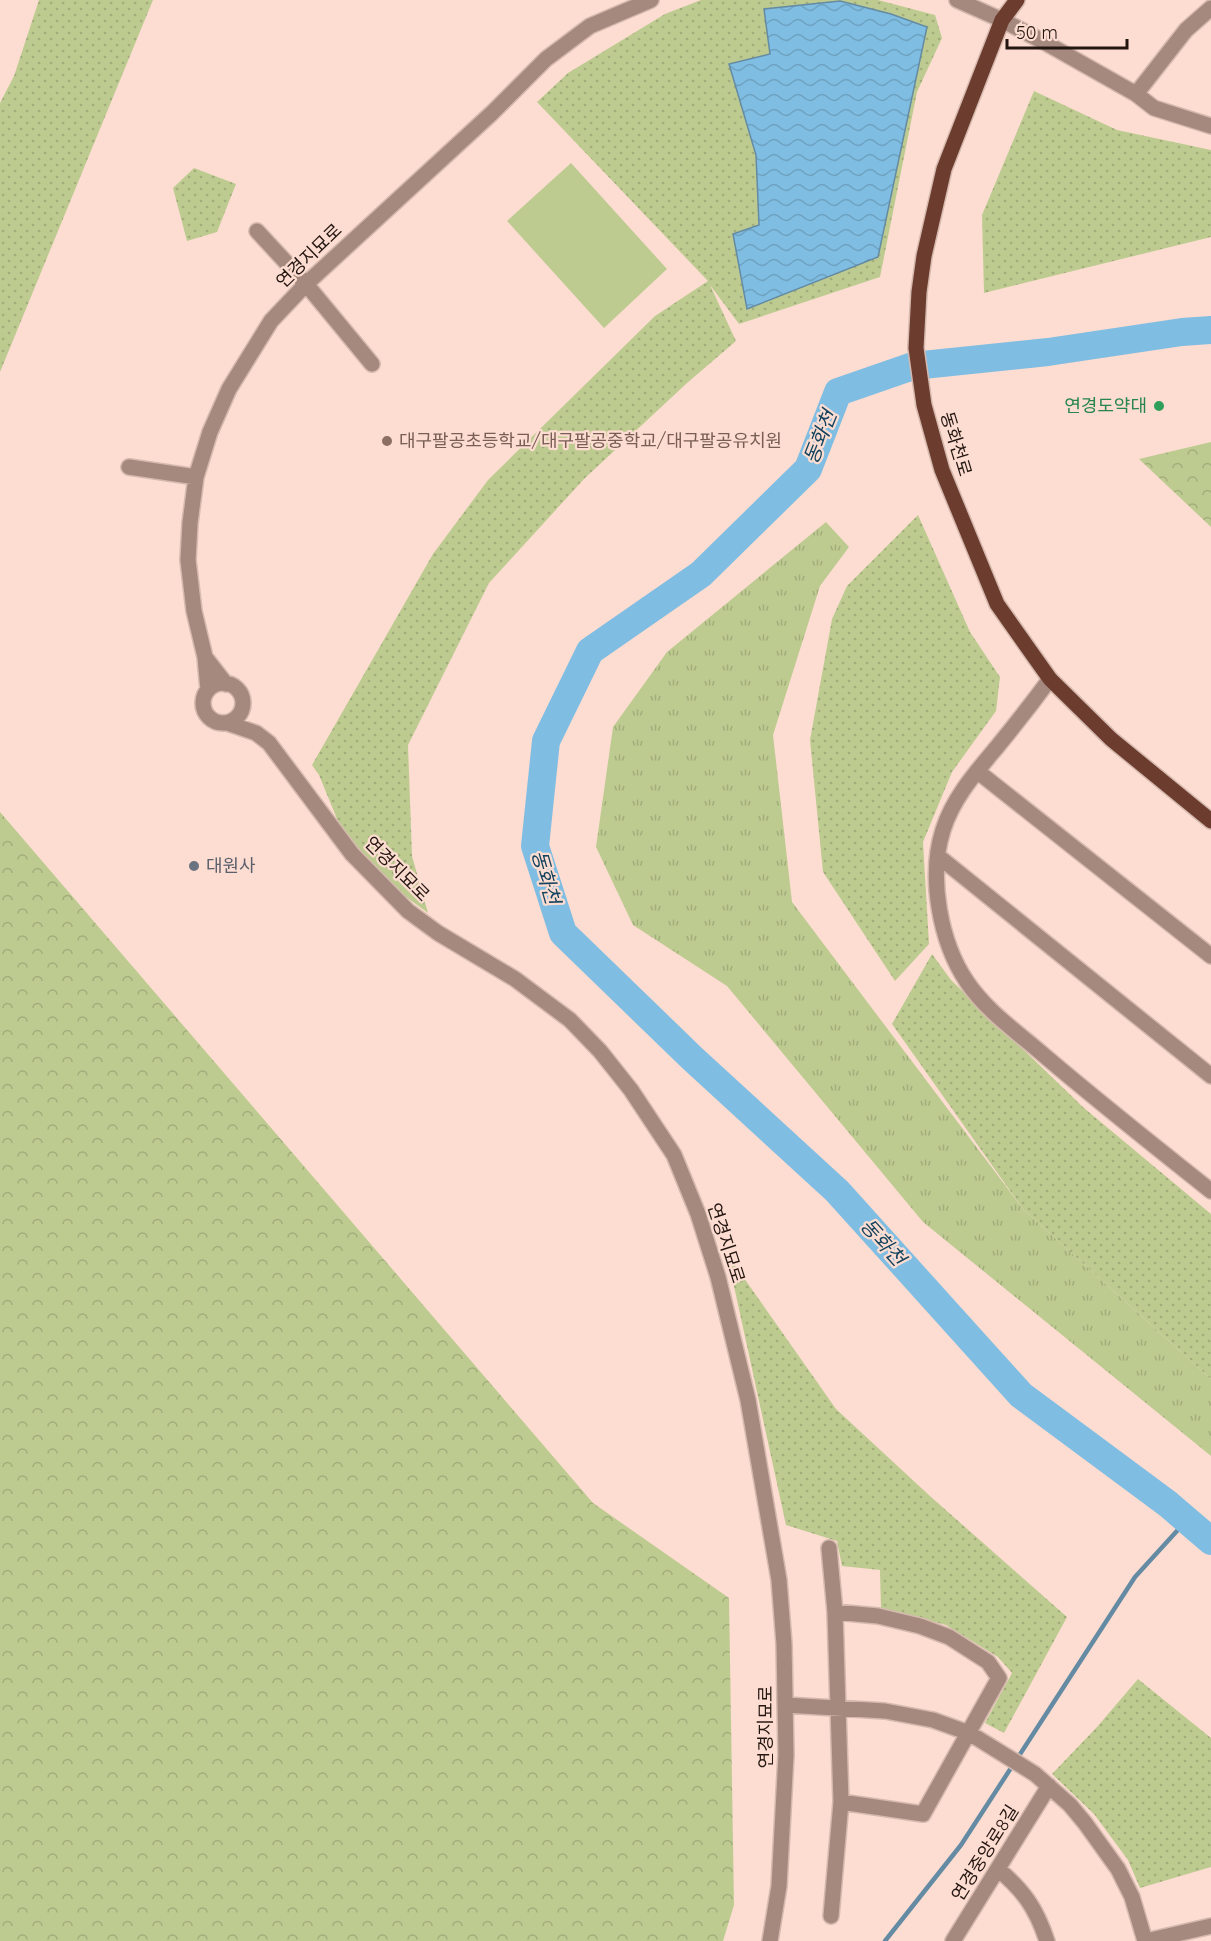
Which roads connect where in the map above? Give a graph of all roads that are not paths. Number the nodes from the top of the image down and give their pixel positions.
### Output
1 (651, 0) edge
2 (957, 0) edge
3 (1017, 0) edge
4 (1211, 8) edge
5 (1002, 20) junction
6 (1136, 94) junction
7 (1211, 126) edge
8 (256, 231) dead end
9 (306, 284) junction
10 (372, 364) dead end
11 (129, 467) dead end
12 (196, 477) junction
13 (205, 657) junction
14 (1050, 679) junction
15 (226, 684) junction
16 (208, 690) junction
17 (242, 710) junction
18 (227, 723) junction
19 (256, 733) junction
20 (977, 771) junction
21 (1211, 821) edge
22 (938, 856) junction
23 (1211, 956) edge
24 (1211, 1076) edge
25 (1211, 1191) edge
26 (829, 1548) dead end
27 (835, 1612) junction
28 (786, 1705) junction
29 (838, 1707) junction
30 (975, 1736) junction
31 (1049, 1786) junction
32 (841, 1802) junction
33 (998, 1869) junction
34 (831, 1916) dead end
35 (1211, 1926) edge
36 (770, 1941) edge
37 (953, 1941) edge
38 (1047, 1941) edge
39 (1146, 1941) edge

1 - 9 street, 연경지묘로
2 - 5 street
3 - 5 main road, 동화천로
4 - 6 street
5 - 6 street
5 - 14 main road, 동화천로
6 - 7 street
8 - 9 street
9 - 10 street
9 - 12 street, 연경지묘로
11 - 12 street
12 - 13 street, 연경지묘로
13 - 15 street
13 - 16 street, 연경지묘로
14 - 20 street
14 - 21 main road, 동화천로
15 - 16 street
15 - 17 street
16 - 18 street
17 - 18 street
17 - 19 street
18 - 19 street
19 - 28 street, 연경지묘로
20 - 22 street
20 - 23 street
22 - 24 street
22 - 25 street
26 - 27 street
27 - 29 street
27 - 30 street
28 - 29 street
28 - 36 street, 연경지묘로
29 - 30 street
29 - 32 street
30 - 31 street
30 - 32 street
31 - 33 street, 연경중앙로8길
31 - 39 street
32 - 34 street
33 - 37 street, 연경중앙로8길
33 - 38 street
35 - 39 street

